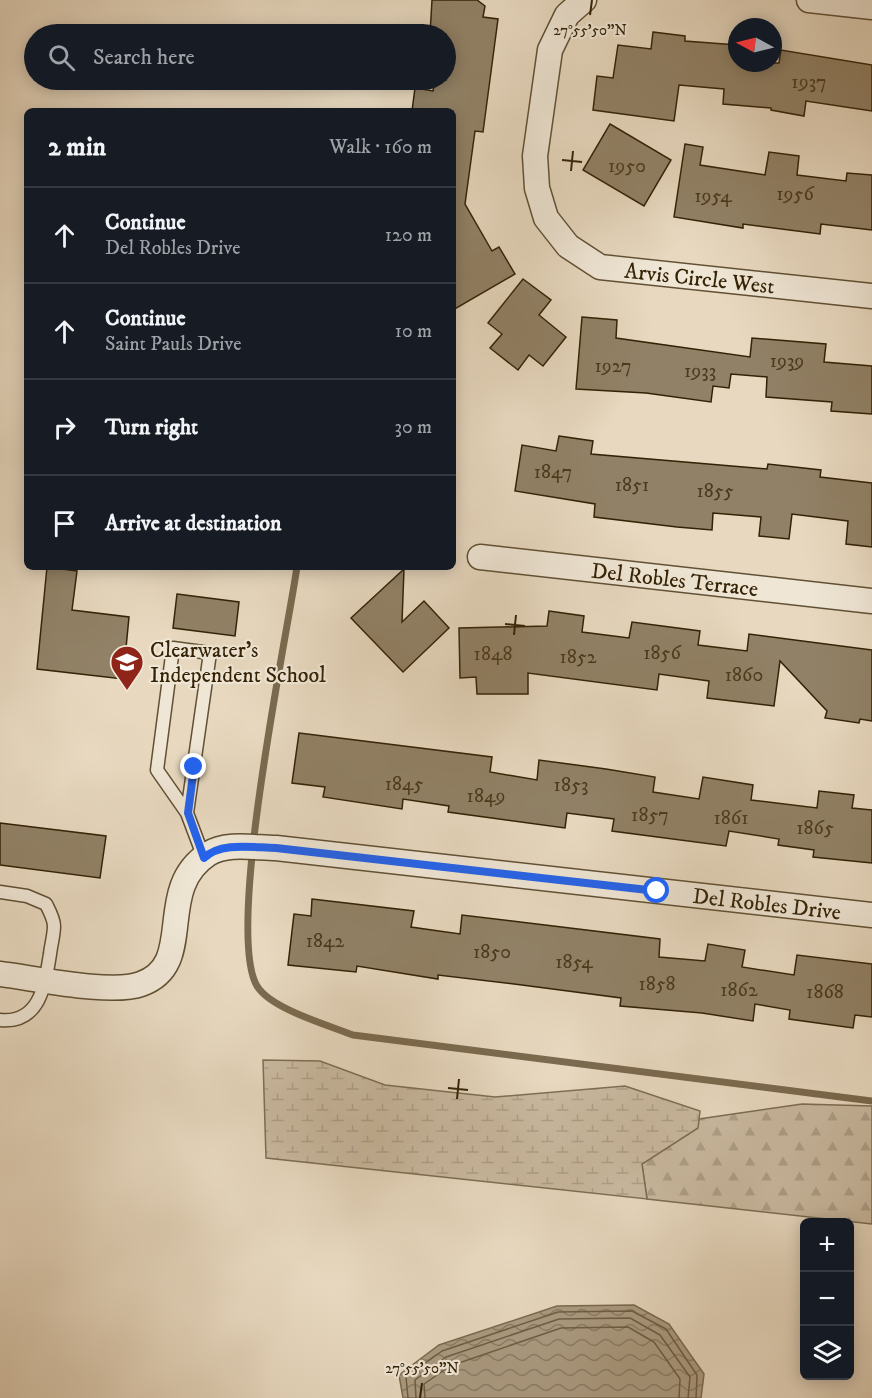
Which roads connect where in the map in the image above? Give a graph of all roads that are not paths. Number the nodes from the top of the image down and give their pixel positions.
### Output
1 (809, 0) edge
2 (872, 7) edge
3 (576, 8) edge
4 (872, 297) edge
5 (480, 557) dead end
6 (872, 601) edge
7 (188, 813) junction
8 (204, 858) junction
9 (0, 892) edge
10 (872, 915) edge
11 (0, 974) edge
12 (46, 980) junction
13 (0, 1020) edge

1 - 2 street
3 - 4 street, Arvis Circle West
5 - 6 street, Del Robles Terrace
7 - 7 lane
7 - 8 lane
8 - 10 street, Del Robles Drive
8 - 12 street
9 - 12 lane
11 - 12 street
12 - 13 lane

